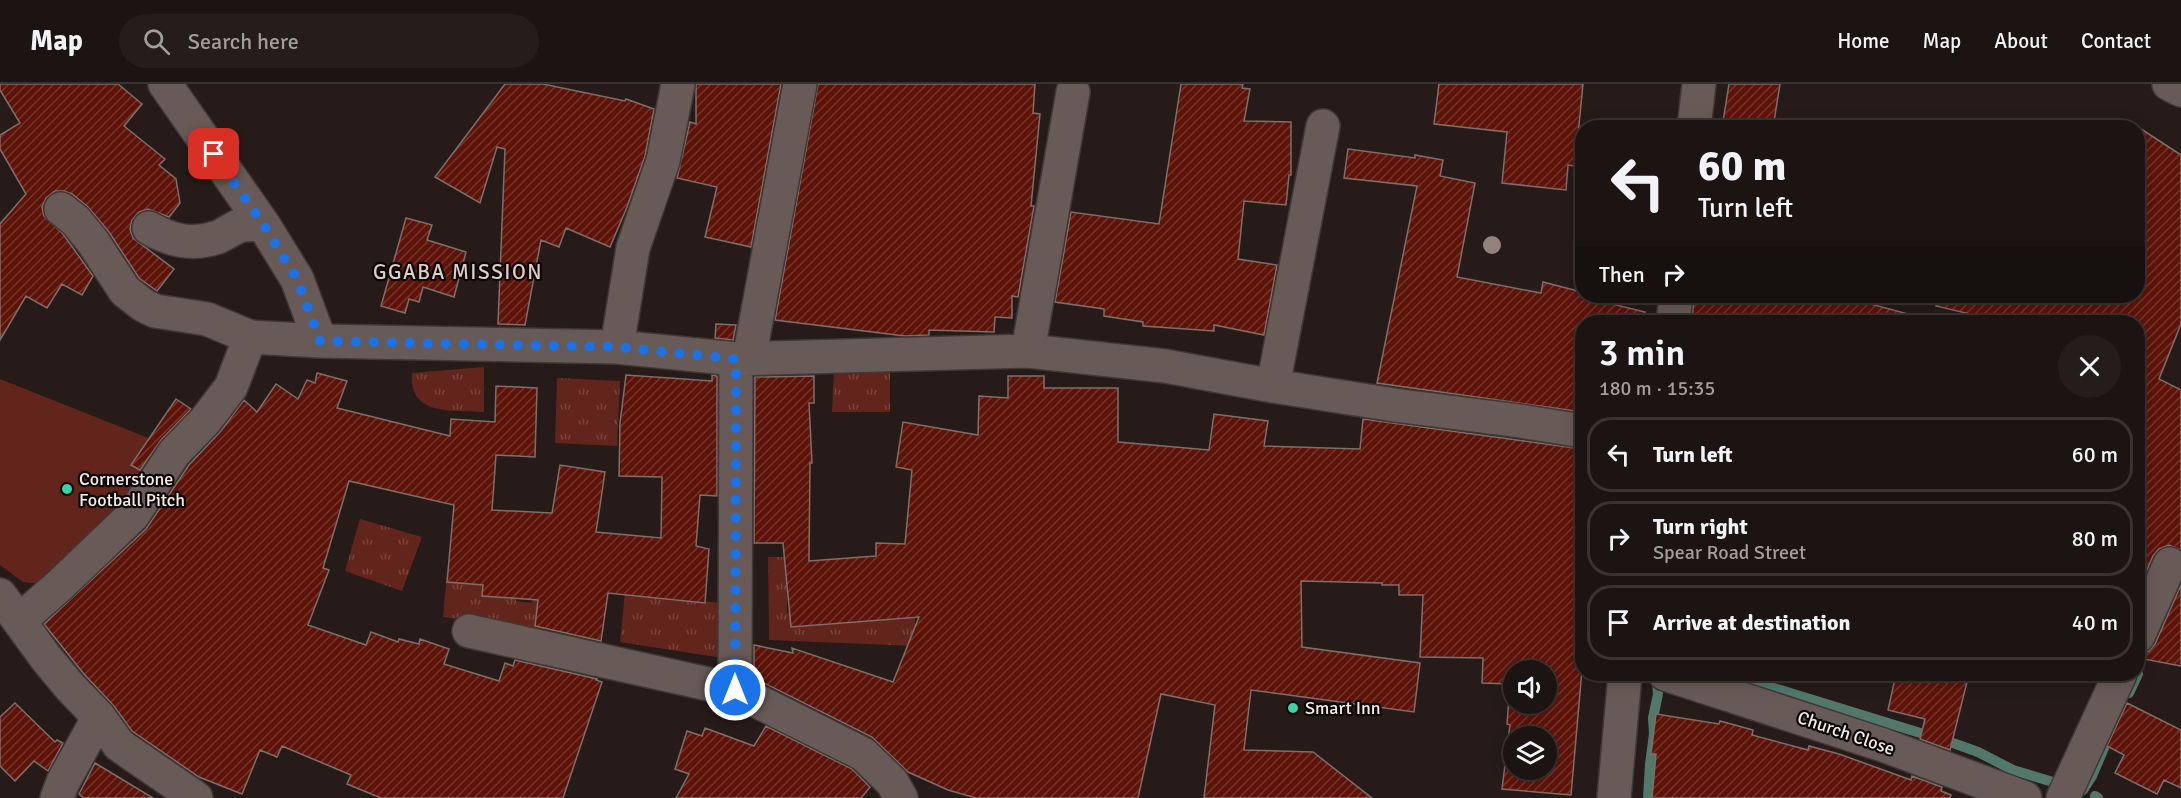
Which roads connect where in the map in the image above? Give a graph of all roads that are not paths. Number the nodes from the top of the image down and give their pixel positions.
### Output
1 (165, 84) edge
2 (678, 84) edge
3 (800, 84) edge
4 (1699, 84) edge
5 (2169, 84) edge
6 (2181, 90) edge
7 (1073, 92) dead end
8 (1695, 120) edge
9 (1323, 126) dead end
10 (61, 209) dead end
11 (263, 224) junction
12 (149, 228) dead end
13 (250, 337) junction
14 (320, 341) junction
15 (617, 347) junction
16 (1028, 351) junction
17 (743, 359) junction
18 (1273, 386) junction
19 (1575, 430) edge
20 (2170, 564) dead end
21 (0, 595) edge
22 (2145, 620) edge
23 (19, 621) junction
24 (469, 631) dead end
25 (1624, 681) edge
26 (1686, 681) edge
27 (2117, 681) edge
28 (735, 690) junction
29 (99, 717) junction
30 (57, 798) edge
31 (196, 798) edge
32 (900, 798) edge
33 (1614, 798) edge
34 (2025, 798) edge
35 (2063, 798) edge

1 - 11 street
2 - 15 street
3 - 17 street
4 - 8 street
5 - 6 street
7 - 16 street
9 - 18 street
10 - 13 street
11 - 12 street
11 - 14 street
13 - 14 street
13 - 23 street
14 - 15 street
15 - 17 street
16 - 17 street
16 - 18 street
17 - 28 street
18 - 19 street
20 - 22 street
21 - 23 street
23 - 29 street
24 - 28 street
25 - 33 street
26 - 34 street, Church Close
27 - 35 street
28 - 32 street
29 - 30 street
29 - 31 street

